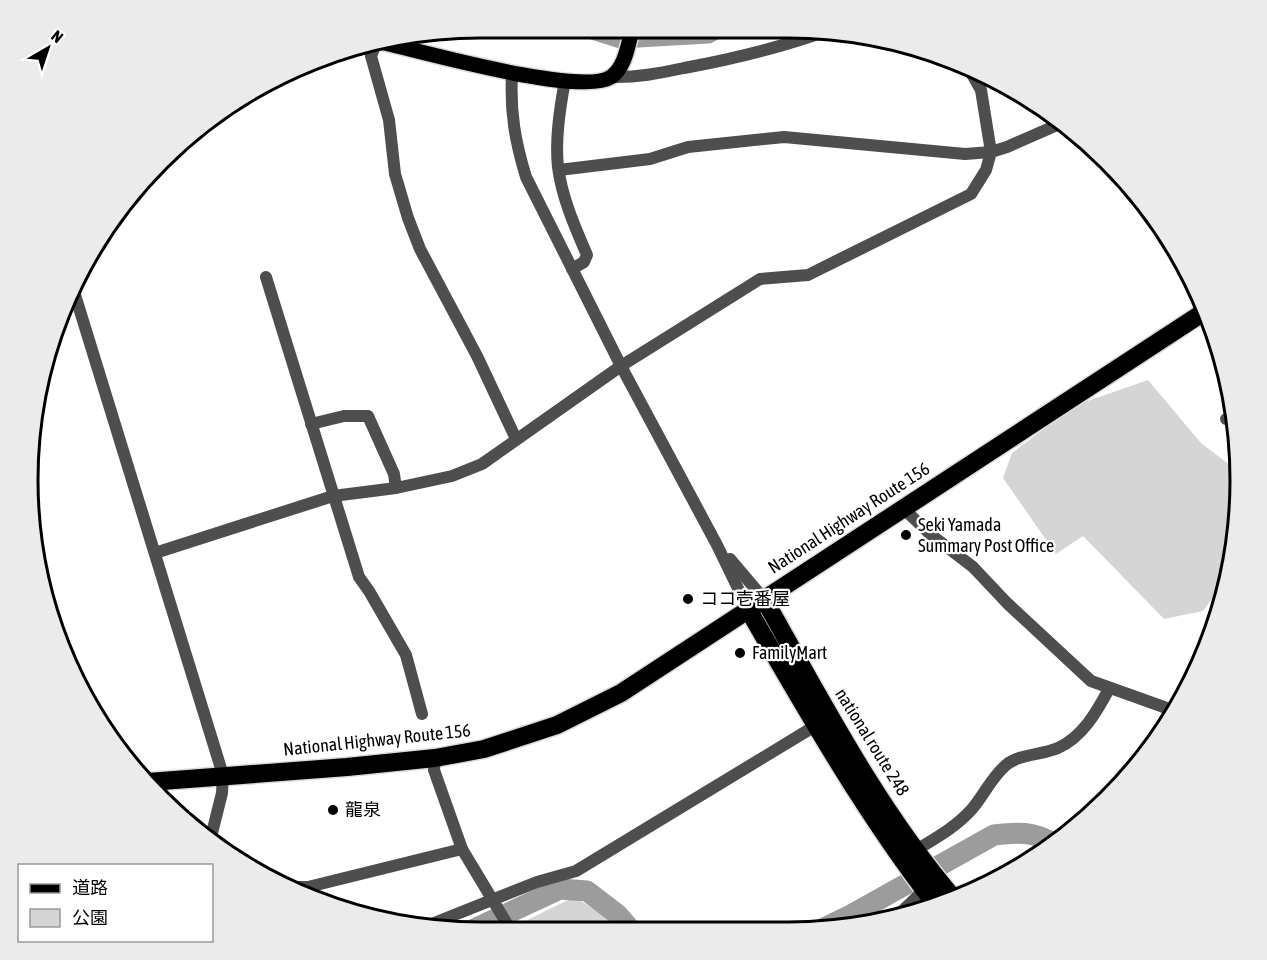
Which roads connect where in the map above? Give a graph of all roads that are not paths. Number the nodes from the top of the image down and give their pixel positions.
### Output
1 (629, 38) edge
2 (807, 38) edge
3 (396, 46) edge
4 (373, 51) edge
5 (616, 72) junction
6 (512, 74) junction
7 (975, 79) edge
8 (565, 80) junction
9 (1053, 127) edge
10 (991, 152) junction
11 (559, 170) junction
12 (572, 269) junction
13 (266, 277) dead end
14 (76, 299) edge
15 (1198, 316) edge
16 (621, 366) junction
17 (310, 423) junction
18 (516, 439) junction
19 (396, 488) junction
20 (333, 496) junction
21 (903, 508) junction
22 (717, 544) junction
23 (155, 553) junction
24 (764, 599) junction
25 (748, 609) junction
26 (1109, 689) junction
27 (1166, 708) edge
28 (422, 714) dead end
29 (815, 726) junction
30 (435, 758) junction
31 (223, 775) junction
32 (156, 781) edge
33 (212, 832) edge
34 (462, 849) junction
35 (916, 850) junction
36 (306, 887) edge
37 (924, 890) junction
38 (949, 892) edge
39 (931, 898) edge
40 (493, 902) junction
41 (908, 905) edge
42 (441, 921) edge
43 (506, 922) edge

1 - 5 main road
2 - 5 street
3 - 6 main road
4 - 18 street
5 - 8 main road
6 - 8 main road
6 - 12 street
7 - 10 street
8 - 11 street
9 - 10 street
10 - 11 street
10 - 16 street
11 - 12 street
12 - 16 street
13 - 17 street
14 - 23 street
15 - 21 highway, National Highway Route 156
16 - 18 street
16 - 22 street
17 - 19 street
17 - 20 street
18 - 19 street
19 - 20 street
20 - 23 street
20 - 28 street
21 - 24 highway, National Highway Route 156
21 - 26 street
22 - 24 street
22 - 25 street
23 - 31 street
24 - 25 highway, National Highway Route 156
24 - 35 highway, national route 248
25 - 29 highway
25 - 30 highway, National Highway Route 156
26 - 27 street
26 - 35 street
29 - 37 highway
29 - 40 street
30 - 31 highway, National Highway Route 156
30 - 34 street
31 - 32 highway, National Highway Route 156
31 - 33 street
34 - 36 street
34 - 40 street
35 - 38 highway, national route 248
37 - 39 highway
37 - 41 street
40 - 42 street
40 - 43 street

